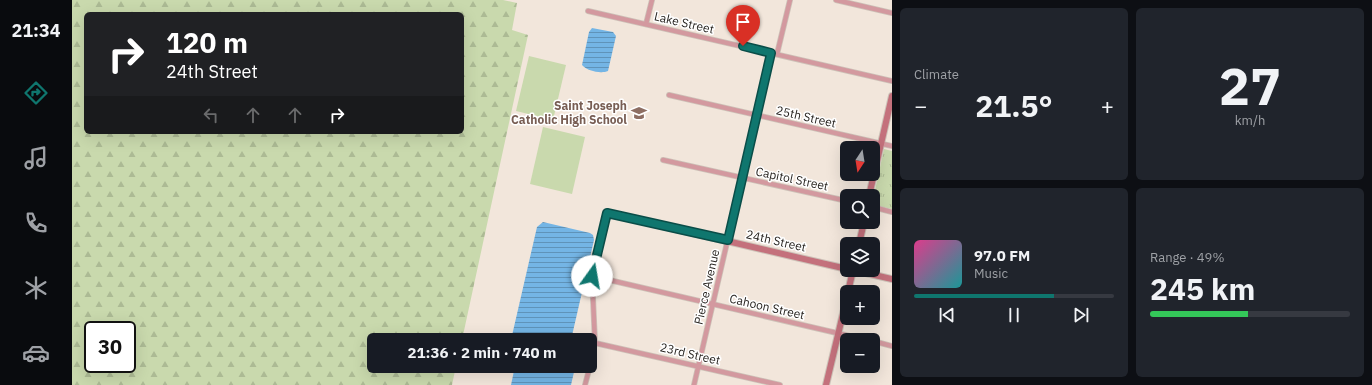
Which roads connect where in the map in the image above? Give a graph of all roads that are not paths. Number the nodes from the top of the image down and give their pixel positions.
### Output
1 (652, 0) edge
2 (790, 0) edge
3 (836, 0) edge
4 (588, 11) dead end
5 (892, 13) edge
6 (646, 24) junction
7 (771, 53) junction
8 (777, 54) junction
9 (892, 80) edge
10 (669, 95) dead end
11 (892, 96) edge
12 (756, 115) junction
13 (881, 144) junction
14 (892, 146) edge
15 (663, 160) dead end
16 (742, 178) junction
17 (871, 189) edge
18 (840, 199) edge
19 (880, 209) edge
20 (892, 212) edge
21 (607, 213) joint
22 (728, 240) junction
23 (840, 267) edge
24 (592, 276) junction
25 (880, 276) edge
26 (892, 279) edge
27 (713, 304) junction
28 (840, 325) edge
29 (595, 333) edge
30 (838, 333) junction
31 (597, 343) edge
32 (880, 343) edge
33 (892, 346) edge
34 (698, 366) junction
35 (589, 373) edge
36 (586, 385) edge
37 (694, 385) edge
38 (780, 385) edge
39 (826, 385) edge

1 - 6 street
2 - 8 street
3 - 5 street
4 - 6 street, Lake Street
6 - 7 street, Lake Street
7 - 8 street, Lake Street
7 - 12 street, Pierce Avenue
8 - 9 street, Lake Street
10 - 12 street, 25th Street
11 - 13 street
12 - 13 street, 25th Street
12 - 16 street, Pierce Avenue
13 - 14 street, 25th Street
13 - 17 street
15 - 16 street, Capitol Street
16 - 18 street, Capitol Street
16 - 22 street, Pierce Avenue
19 - 20 street
21 - 22 street, 24th Street
21 - 24 street
22 - 23 street, 24th Street
22 - 27 street, Pierce Avenue
24 - 27 street, Cahoon Street
24 - 29 street
25 - 26 street
27 - 30 street, Cahoon Street
27 - 34 street, Pierce Avenue
28 - 30 street
30 - 39 street
31 - 34 street, 23rd Street
32 - 33 street
34 - 37 street, Pierce Avenue
34 - 38 street, 23rd Street
35 - 36 street

